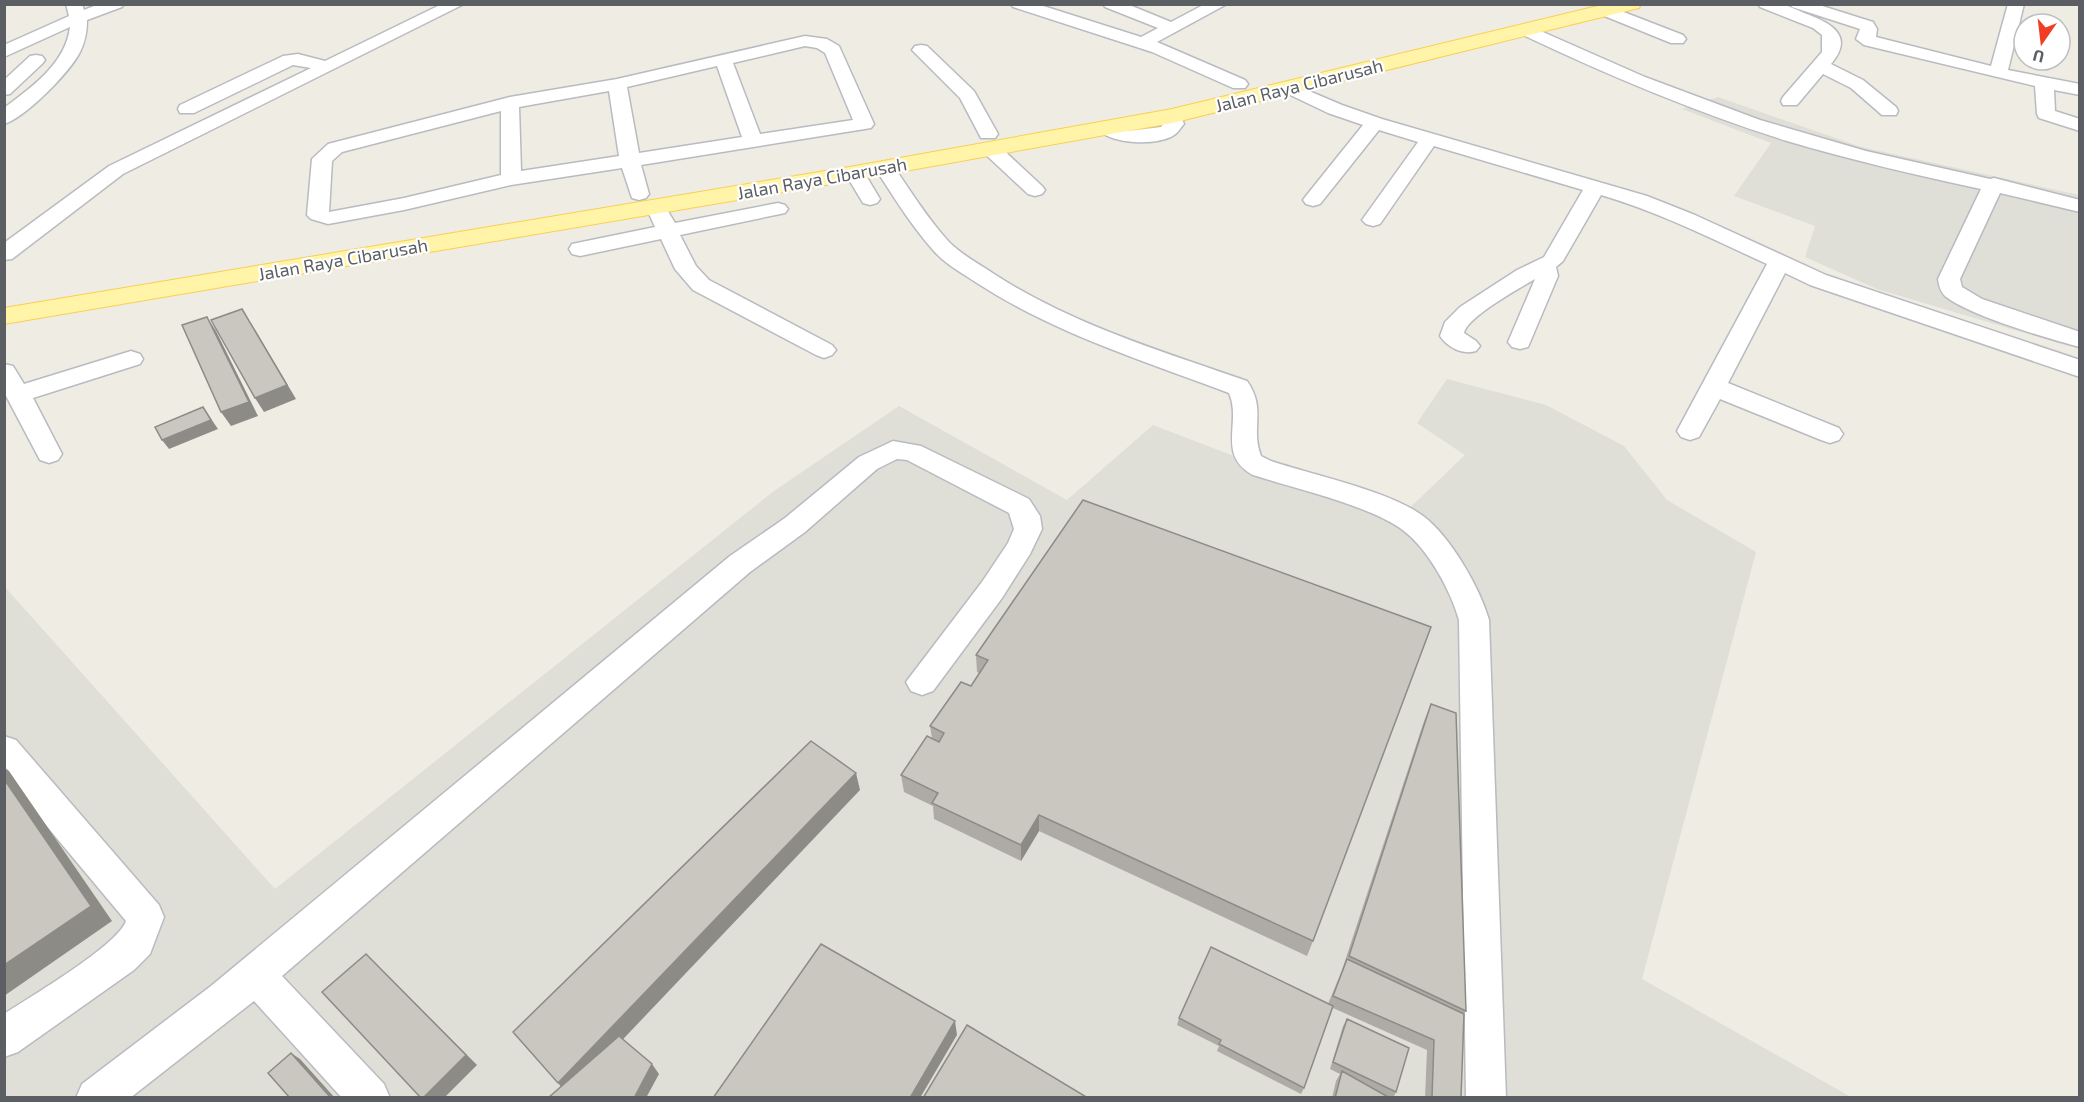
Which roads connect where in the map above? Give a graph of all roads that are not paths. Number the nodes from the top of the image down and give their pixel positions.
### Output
1 (116, 4) edge
2 (456, 4) edge
3 (1019, 4) edge
4 (1051, 4) edge
5 (1110, 4) edge
6 (1175, 4) edge
7 (1218, 4) edge
8 (1581, 4) edge
9 (1632, 4) edge
10 (1766, 4) edge
11 (1798, 4) edge
12 (2016, 4) edge
13 (77, 10) edge
14 (1608, 11) junction
15 (1197, 15) junction
16 (1172, 28) junction
17 (1527, 30) junction
18 (1677, 39) dead end
19 (1150, 44) junction
20 (921, 50) dead end
21 (4, 52) edge
22 (36, 60) dead end
23 (723, 60) junction
24 (1820, 65) junction
25 (327, 67) junction
26 (1998, 73) junction
27 (2044, 83) junction
28 (617, 84) junction
29 (1239, 84) junction
30 (1290, 88) junction
31 (4, 90) edge
32 (2079, 90) edge
33 (1790, 101) dead end
34 (510, 103) junction
35 (187, 109) dead end
36 (1889, 111) dead end
37 (4, 118) edge
38 (1375, 123) junction
39 (2079, 125) edge
40 (1429, 140) junction
41 (753, 141) junction
42 (989, 142) junction
43 (630, 160) junction
44 (885, 168) junction
45 (855, 173) junction
46 (512, 179) junction
47 (1994, 184) junction
48 (1595, 187) junction
49 (1035, 190) dead end
50 (870, 199) dead end
51 (647, 200) junction
52 (1313, 200) dead end
53 (2079, 206) edge
54 (778, 210) dead end
55 (1373, 220) dead end
56 (667, 232) junction
57 (580, 249) dead end
58 (4, 254) edge
59 (1779, 263) junction
60 (1545, 266) junction
61 (4, 300) edge
62 (4, 316) edge
63 (2079, 340) edge
64 (1520, 342) dead end
65 (1468, 346) dead end
66 (824, 350) dead end
67 (131, 359) dead end
68 (2079, 369) edge
69 (4, 372) edge
70 (1714, 387) junction
71 (18, 394) junction
72 (1690, 431) dead end
73 (1830, 434) dead end
74 (49, 454) dead end
75 (922, 682) dead end
76 (4, 750) edge
77 (255, 974) junction
78 (4, 1038) edge
79 (96, 1098) edge
80 (370, 1098) edge
81 (1486, 1098) edge

1 - 13 street
2 - 25 street
3 - 19 street
4 - 19 street
5 - 16 street
6 - 15 street
7 - 15 street
8 - 29 main road, Jalan Raya Cibarusah
9 - 14 main road, Jalan Raya Cibarusah
10 - 24 street
11 - 26 street
12 - 26 street
13 - 21 street
13 - 37 street
14 - 17 main road, Jalan Raya Cibarusah
14 - 18 street
15 - 16 street
16 - 19 street
17 - 30 main road, Jalan Raya Cibarusah
17 - 47 street
19 - 29 street
20 - 42 street
22 - 31 street
23 - 28 street
23 - 41 street
23 - 41 street
24 - 33 street
24 - 36 street
25 - 35 street
25 - 58 street
26 - 27 street
27 - 32 street
27 - 39 street
28 - 34 street
28 - 43 street
29 - 42 main road, Jalan Raya Cibarusah
30 - 38 street
30 - 42 main road, Jalan Raya Cibarusah
34 - 46 street
34 - 46 street
38 - 40 street
38 - 52 street
40 - 48 street
40 - 55 street
41 - 43 street
42 - 44 main road, Jalan Raya Cibarusah
42 - 49 street
42 - 51 main road, Jalan Raya Cibarusah
43 - 46 street
43 - 51 street
44 - 45 main road, Jalan Raya Cibarusah
44 - 81 street
45 - 50 street
45 - 51 main road, Jalan Raya Cibarusah
47 - 53 street
47 - 63 street
48 - 59 street
48 - 60 street
51 - 56 street
51 - 61 main road, Jalan Raya Cibarusah
51 - 62 main road, Jalan Raya Cibarusah
54 - 56 street
56 - 57 street
56 - 66 street
59 - 68 street
59 - 70 street
60 - 64 street
60 - 65 street
67 - 71 street
69 - 71 street
70 - 72 street
70 - 73 street
71 - 74 street
75 - 77 street
76 - 78 street
77 - 79 street
77 - 80 street

